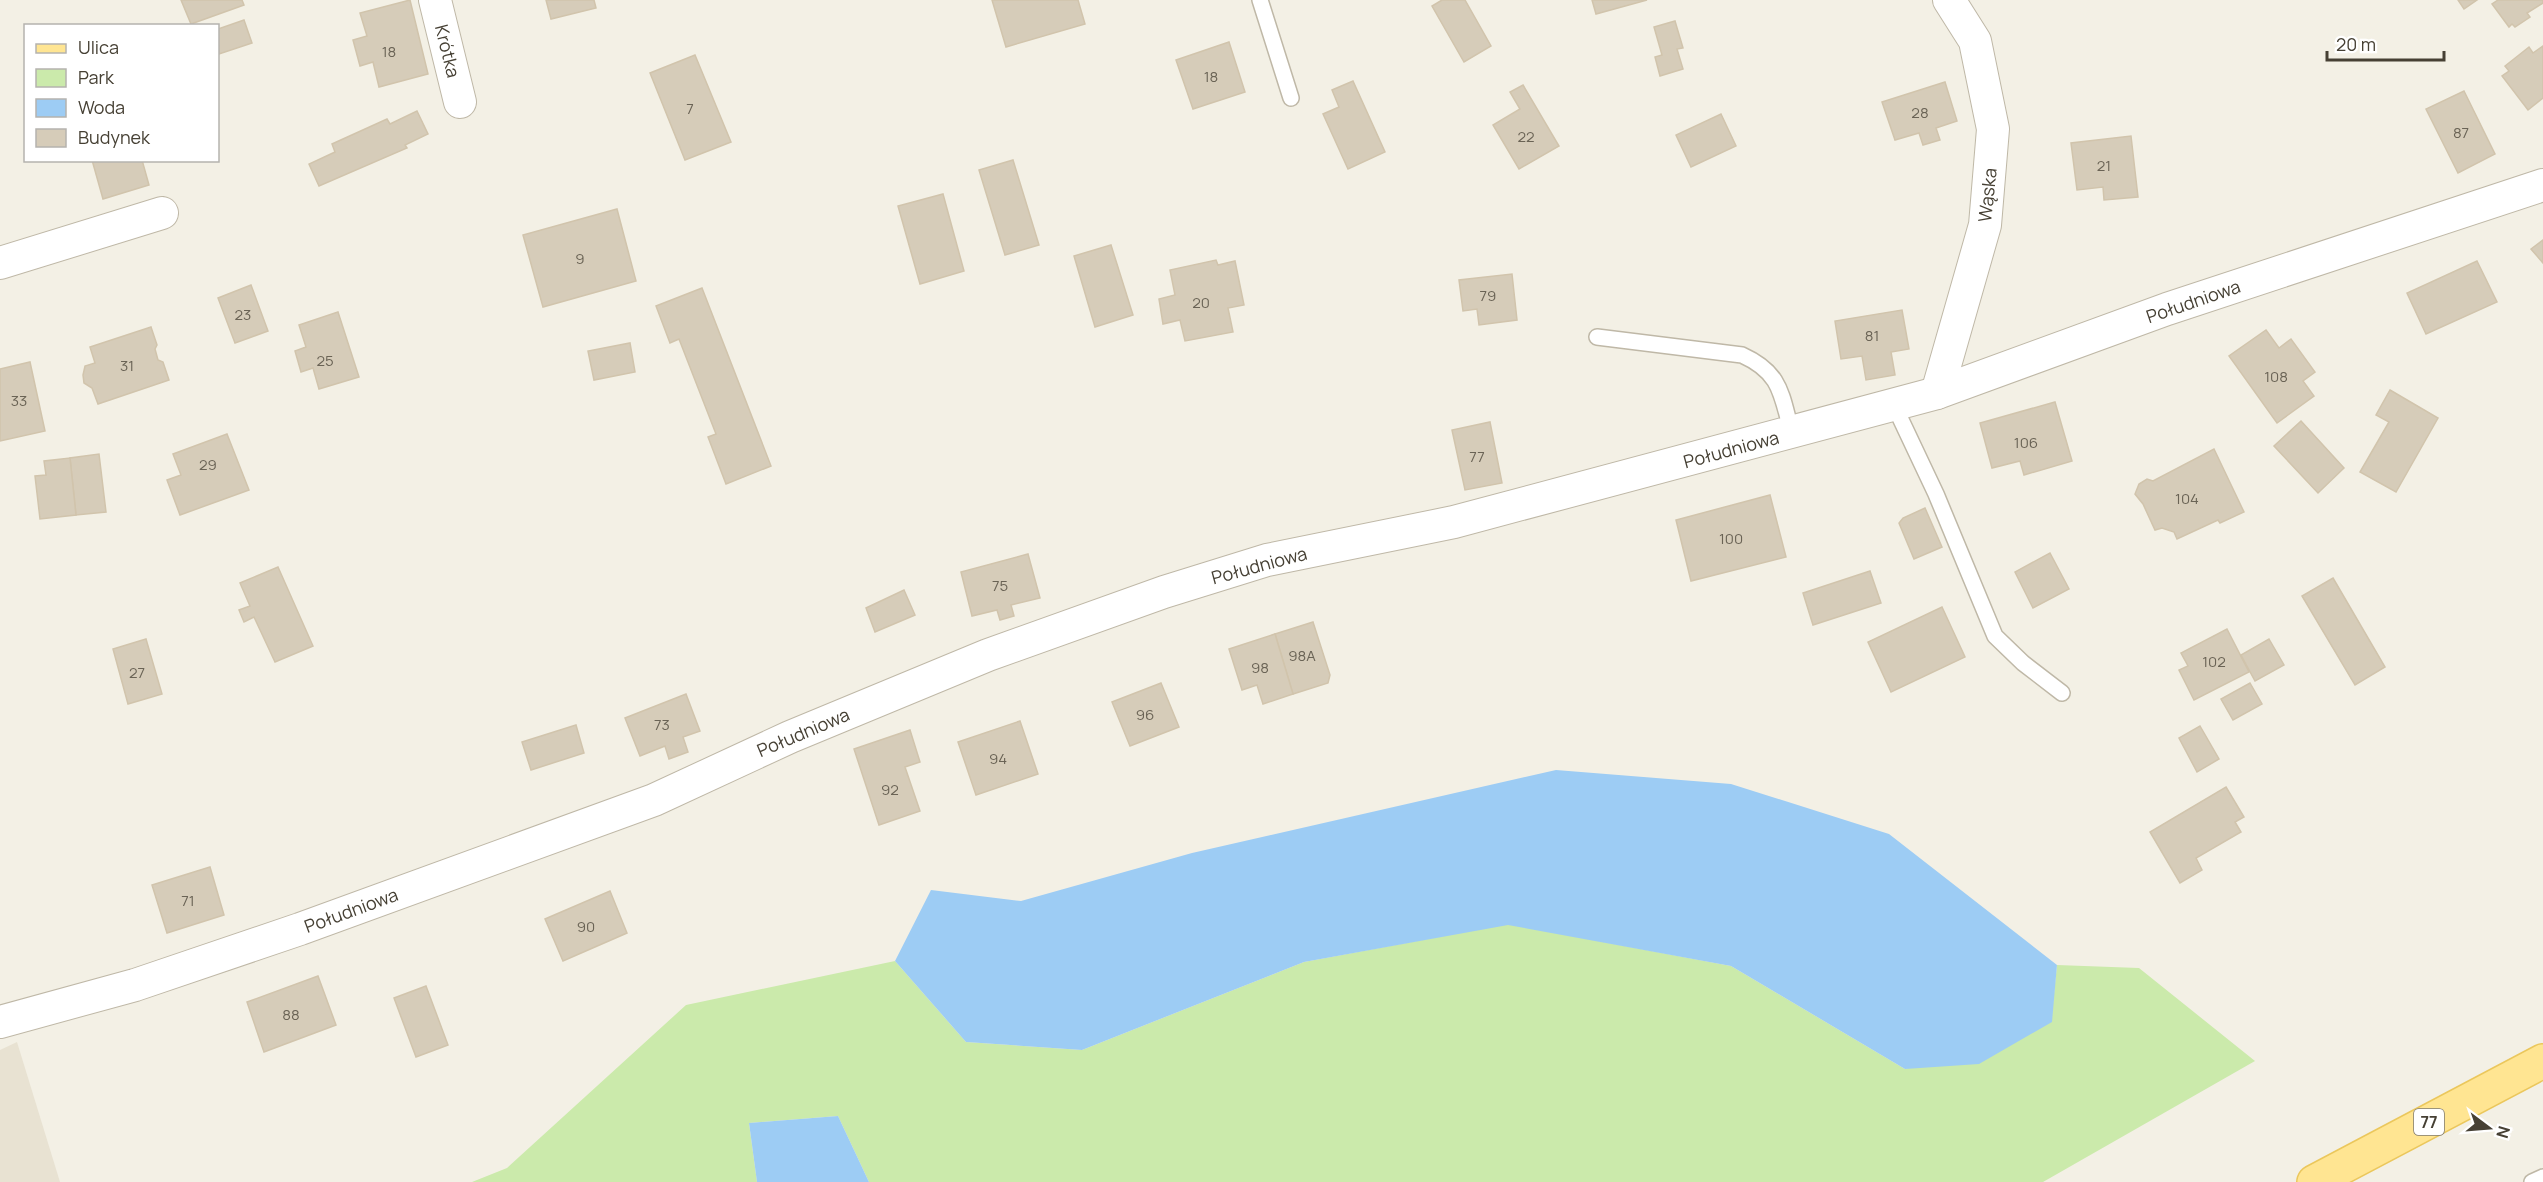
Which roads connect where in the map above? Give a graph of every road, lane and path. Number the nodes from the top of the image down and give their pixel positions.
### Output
1 (435, 0) edge
2 (1260, 0) edge
3 (1949, 0) edge
4 (1291, 98) dead end
5 (460, 102) dead end
6 (2543, 185) edge
7 (162, 213) dead end
8 (0, 263) edge
9 (1597, 337) dead end
10 (1937, 393) junction
11 (1894, 405) junction
12 (1792, 433) junction
13 (2062, 693) dead end
14 (0, 1022) edge
15 (2543, 1061) edge
16 (2543, 1177) edge
17 (2314, 1182) edge
18 (2532, 1182) edge

1 - 5 street, Krótka
2 - 4 lane
3 - 10 street, Wąska
6 - 10 street, Południowa
7 - 8 street
9 - 12 lane
10 - 11 street, Południowa
11 - 12 street, Południowa
11 - 13 lane
12 - 14 street, Południowa
15 - 17 main road, 77
16 - 18 lane

